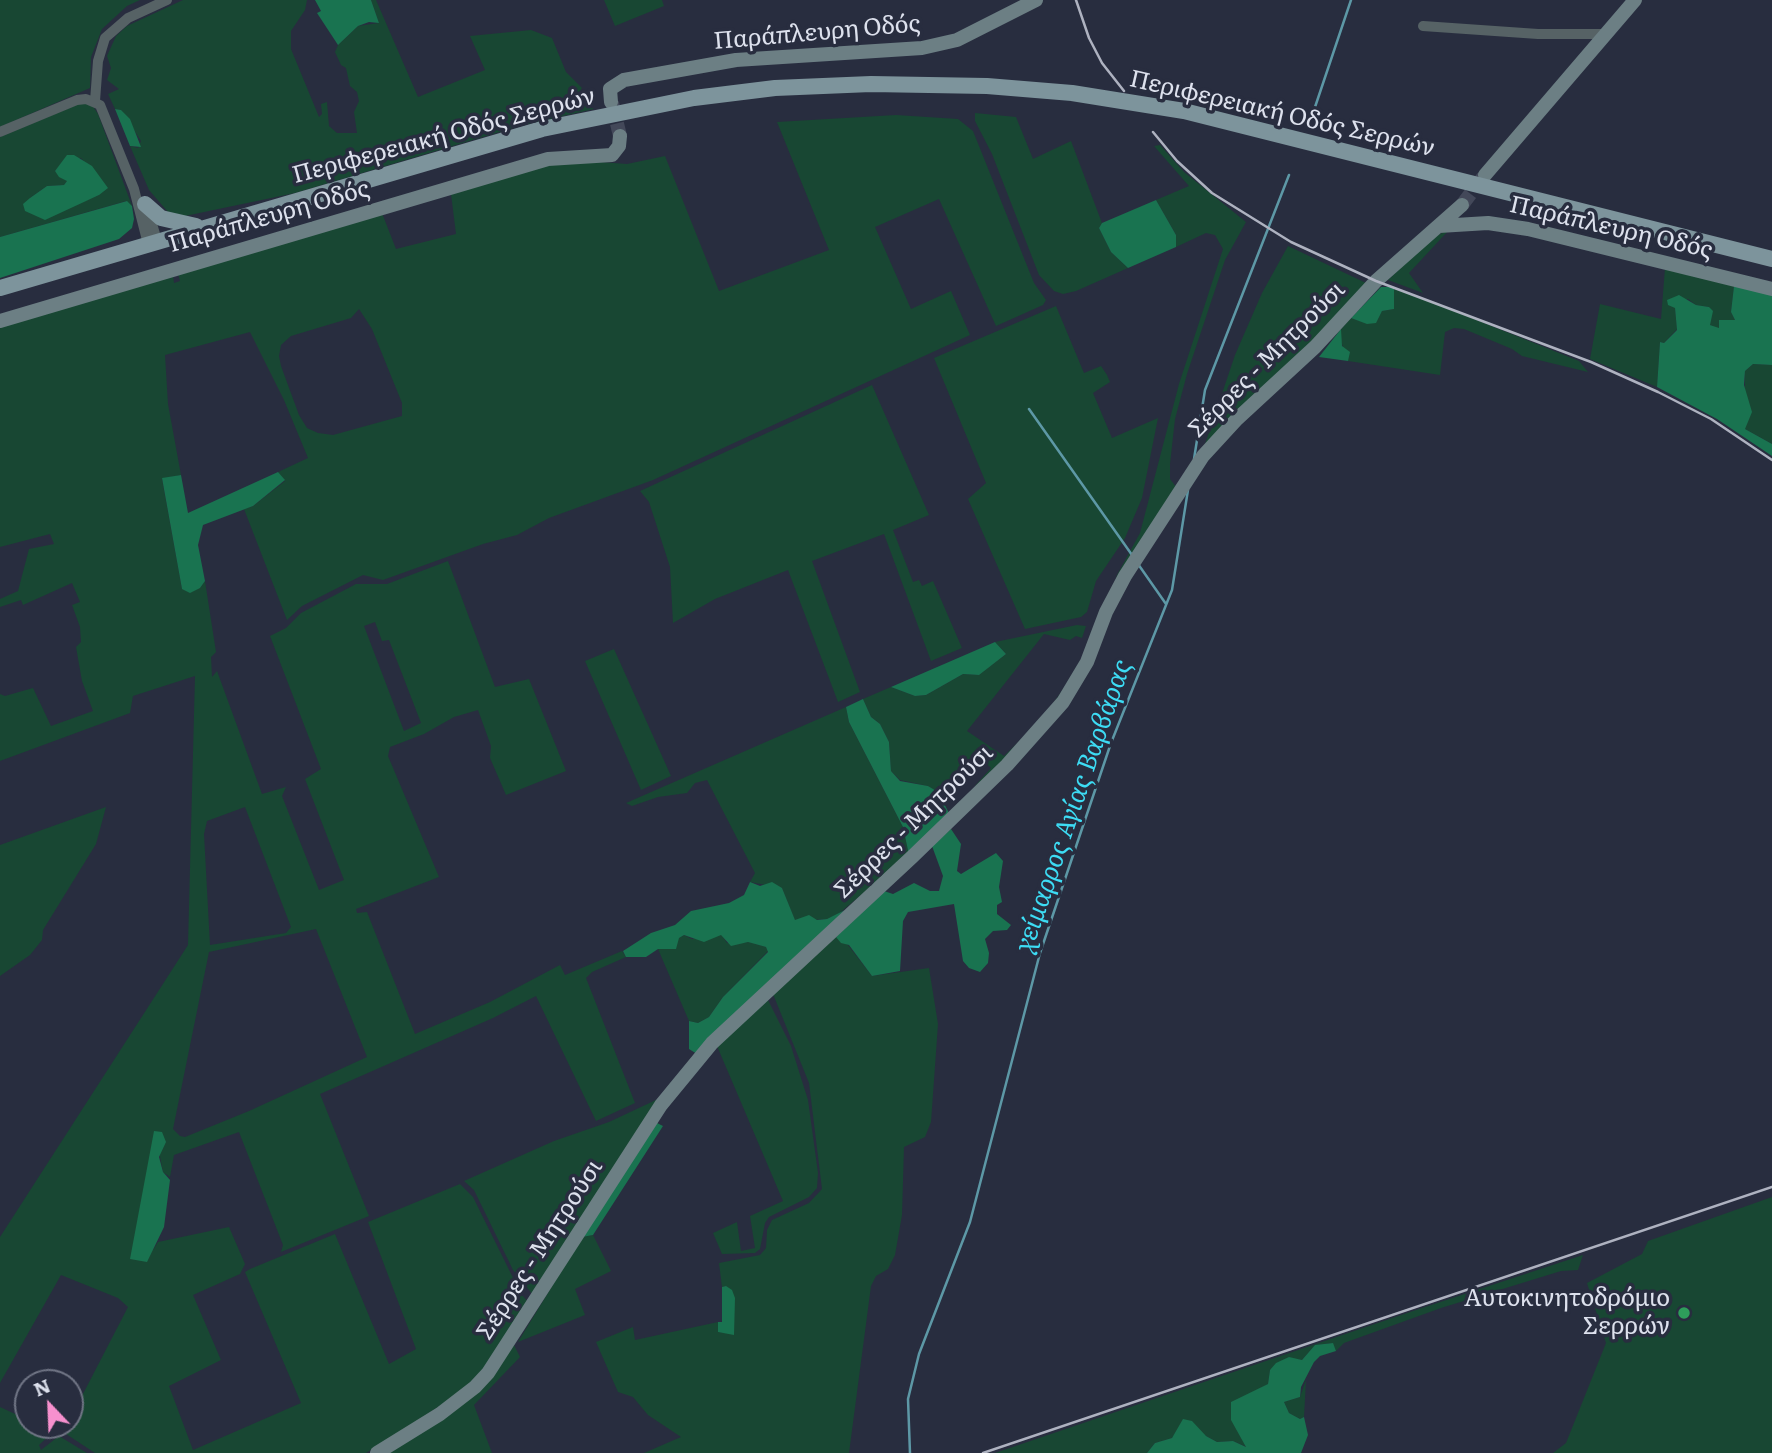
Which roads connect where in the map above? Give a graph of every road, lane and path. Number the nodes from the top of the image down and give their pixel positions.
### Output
1 (167, 0) edge
2 (1036, 0) edge
3 (1635, 0) edge
4 (1423, 26) dead end
5 (1604, 34) junction
6 (95, 102) junction
7 (611, 102) dead end
8 (0, 132) edge
9 (620, 136) dead end
10 (1485, 175) tunnel mouth
11 (134, 189) junction
12 (145, 204) junction
13 (1462, 205) tunnel mouth
14 (209, 226) junction
15 (1439, 226) junction
16 (152, 242) junction
17 (1772, 259) edge
18 (0, 288) edge
19 (1772, 289) edge
20 (0, 321) edge
21 (377, 1453) edge

1 - 6 street
2 - 7 street, Παράπλευρη Οδός
3 - 5 street
4 - 5 street
5 - 10 street
6 - 8 street
6 - 11 street
9 - 20 street, Παράπλευρη Οδός
11 - 12 street
11 - 16 street
12 - 14 main road
12 - 16 street
13 - 15 street, Σέρρες - Μητρούσι
14 - 16 main road, Περιφερειακή Οδός Σερρών
14 - 17 main road, Περιφερειακή Οδός Σερρών
15 - 19 street, Παράπλευρη Οδός
15 - 21 street, Σέρρες - Μητρούσι
16 - 18 main road, Περιφερειακή Οδός Σερρών

